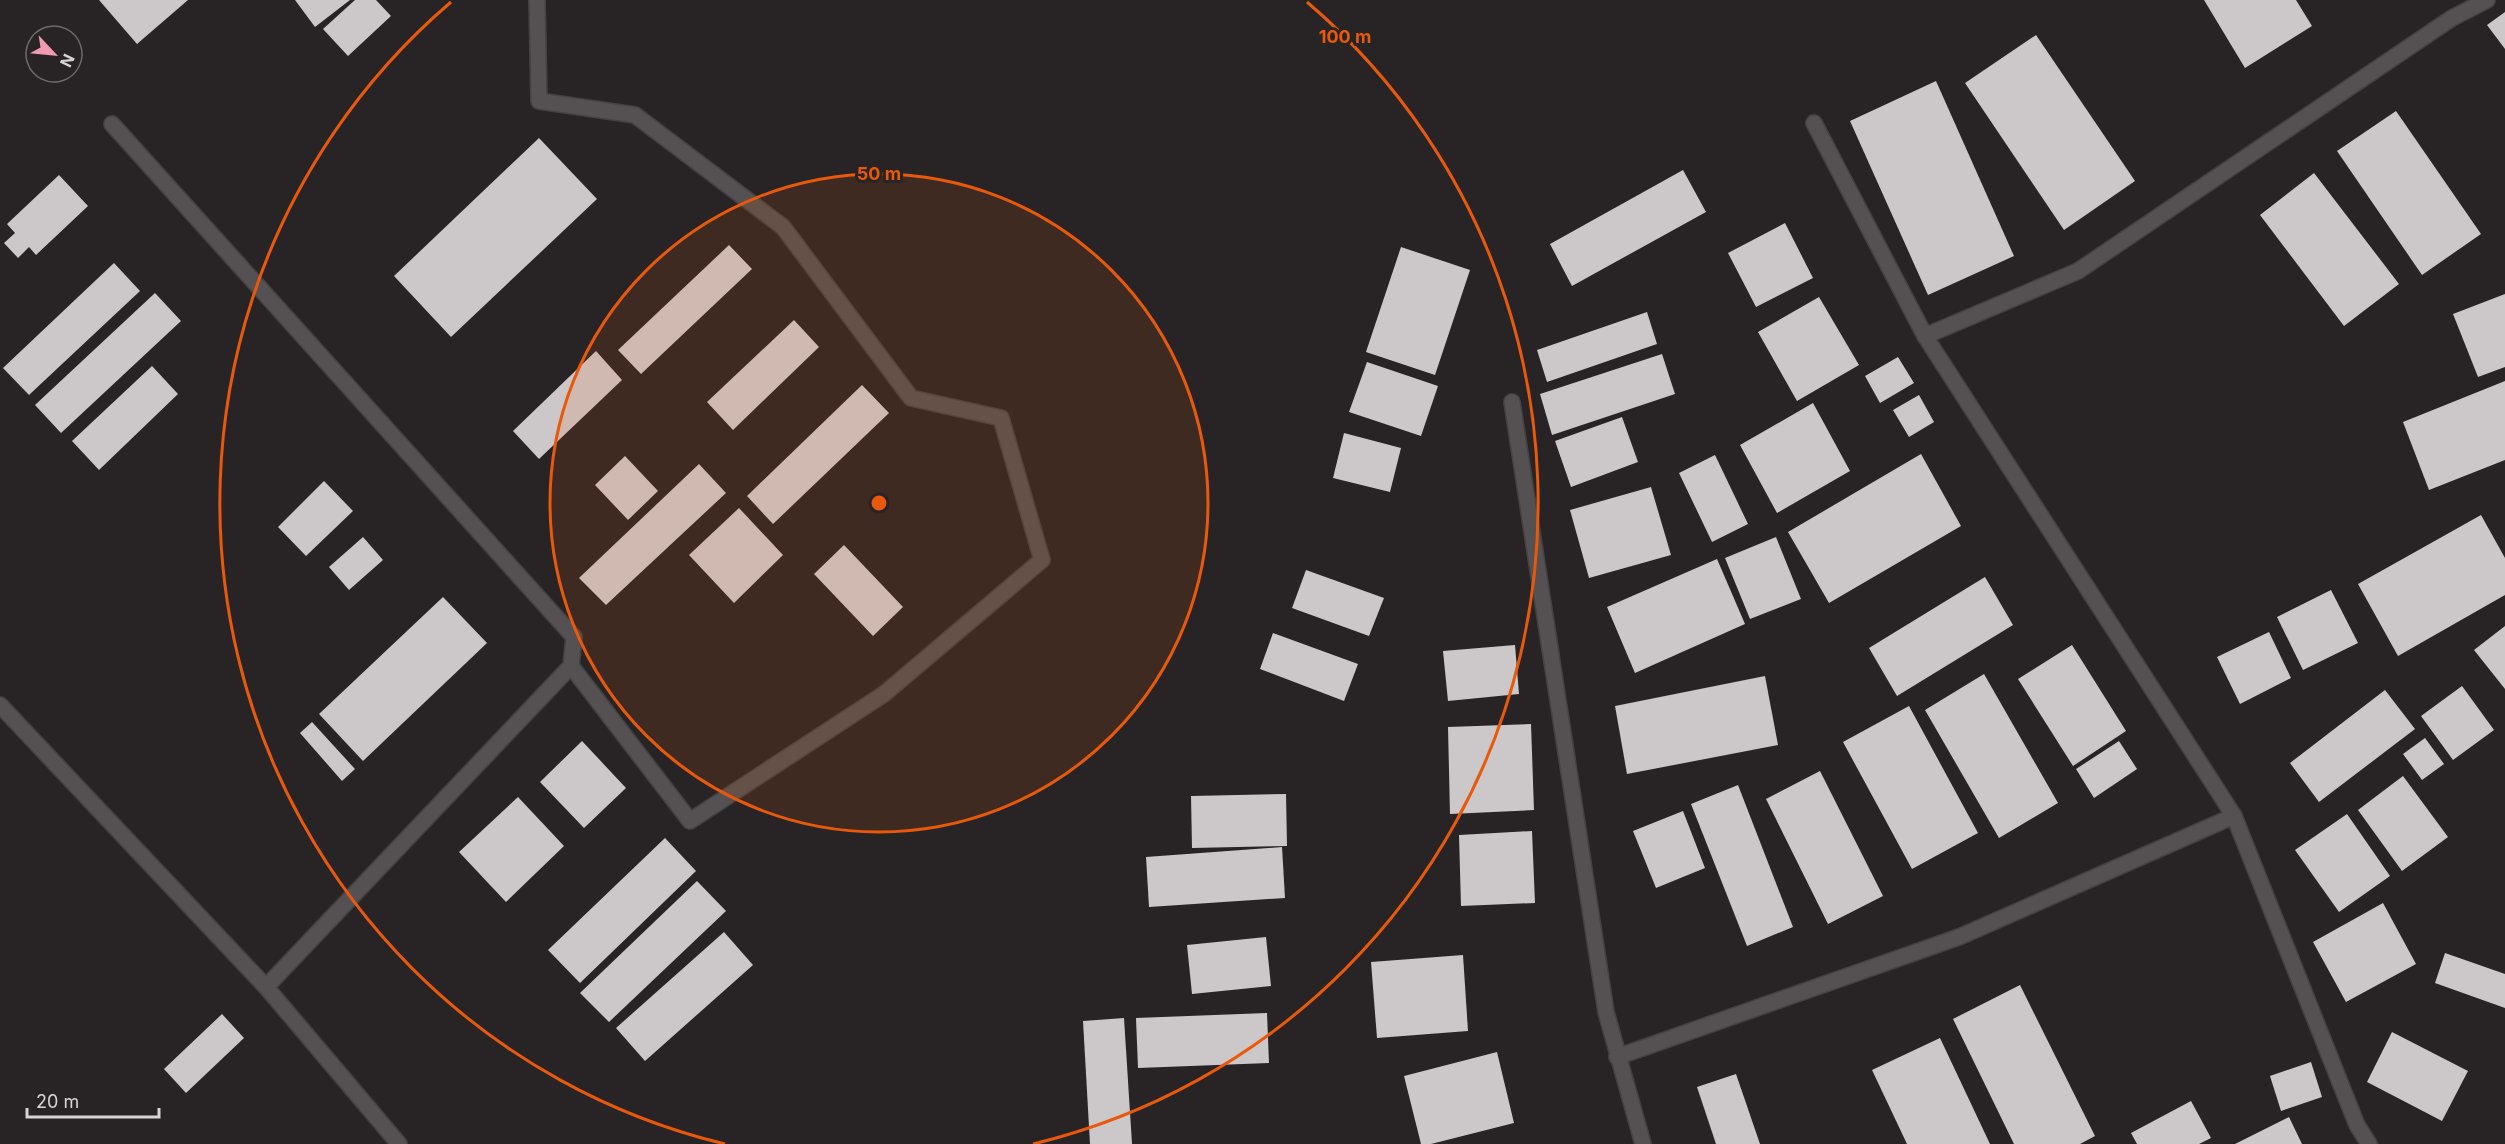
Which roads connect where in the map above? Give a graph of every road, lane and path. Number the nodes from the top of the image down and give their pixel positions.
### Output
1 (537, 0) edge
2 (2487, 0) edge
3 (1814, 123) dead end
4 (112, 124) dead end
5 (1925, 336) junction
6 (1512, 402) dead end
7 (571, 666) junction
8 (0, 705) edge
9 (2234, 816) junction
10 (266, 987) junction
11 (1617, 1057) junction
12 (399, 1144) edge
13 (1643, 1144) edge
14 (2369, 1144) edge

1 - 7 street
2 - 5 street
3 - 5 street
4 - 7 street
5 - 9 street
6 - 11 street
7 - 10 street
8 - 10 street
9 - 11 street
9 - 14 street
10 - 12 street
11 - 13 street

